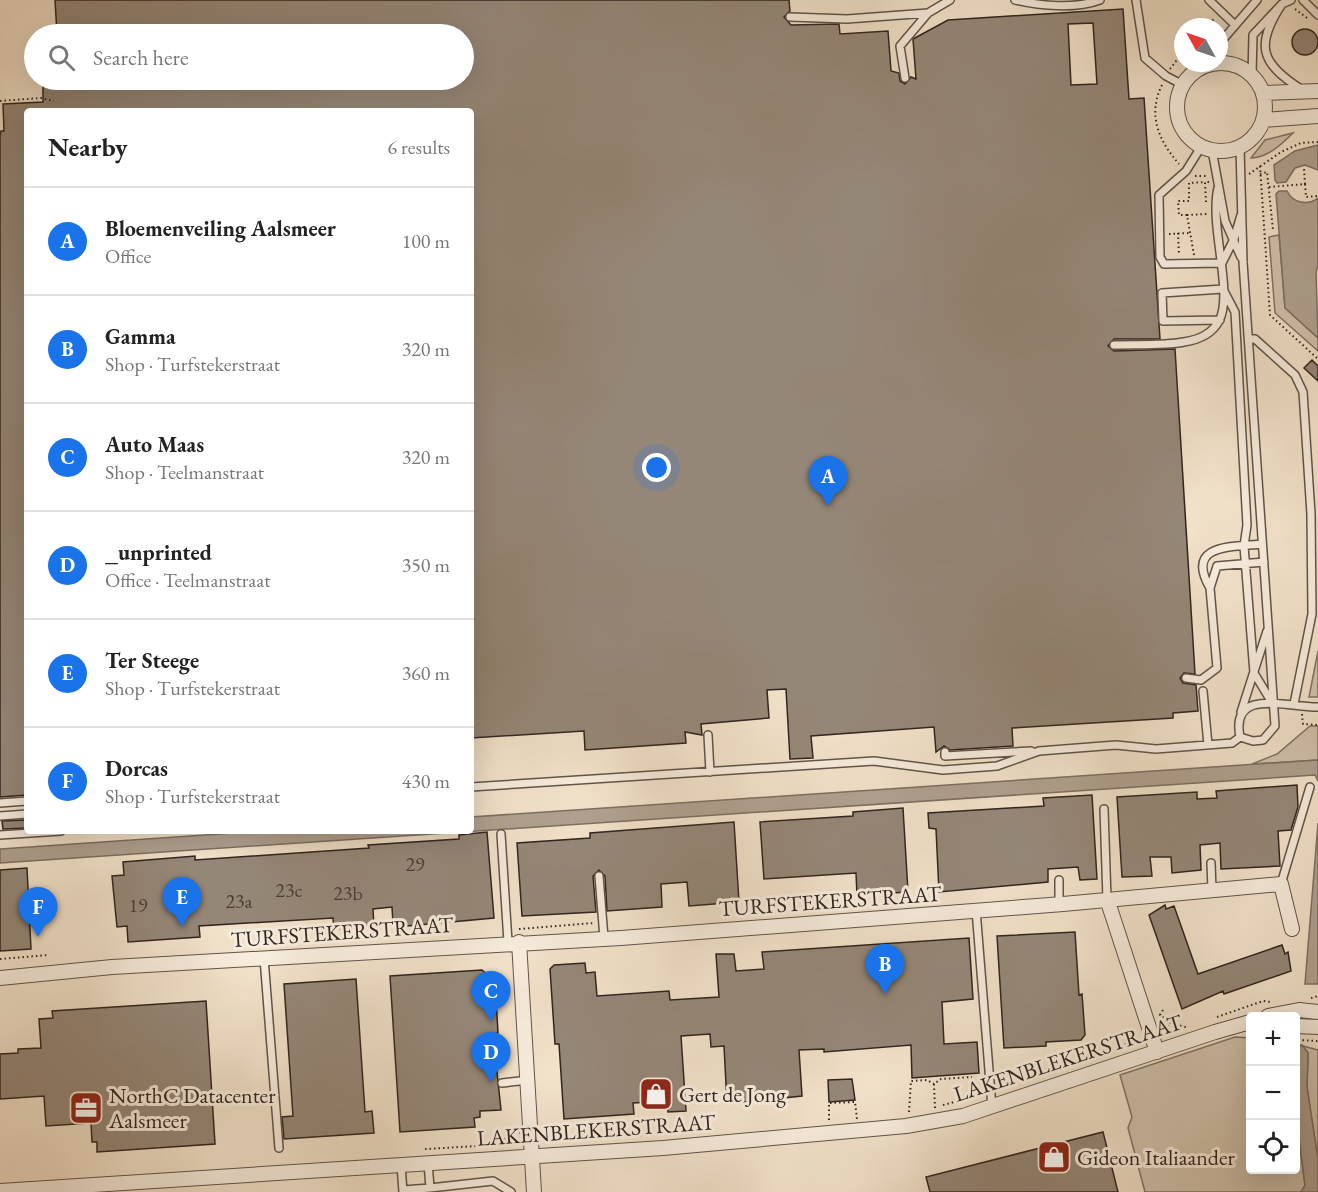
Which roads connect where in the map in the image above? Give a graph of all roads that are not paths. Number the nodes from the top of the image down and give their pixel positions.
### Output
1 (950, 0) edge
2 (1015, 0) edge
3 (1100, 0) edge
4 (1136, 0) edge
5 (1209, 0) edge
6 (1257, 0) edge
7 (1291, 0) edge
8 (1303, 0) edge
9 (1282, 4) junction
10 (928, 13) junction
11 (1318, 15) edge
12 (790, 17) dead end
13 (1235, 26) junction
14 (1228, 34) edge
15 (1228, 64) edge
16 (1195, 72) edge
17 (1252, 75) junction
18 (905, 78) dead end
19 (1183, 85) junction
20 (1313, 92) edge
21 (1263, 93) junction
22 (1318, 116) edge
23 (1263, 120) junction
24 (1240, 147) junction
25 (1206, 149) junction
26 (1218, 188) junction
27 (1243, 209) junction
28 (1234, 239) junction
29 (1243, 262) junction
30 (1222, 263) junction
31 (1223, 290) junction
32 (1220, 320) junction
33 (1250, 339) junction
34 (1114, 345) dead end
35 (1262, 544) junction
36 (1244, 546) junction
37 (1264, 562) junction
38 (1245, 564) junction
39 (1210, 588) junction
40 (1269, 626) junction
41 (1254, 673) junction
42 (1186, 678) dead end
43 (1203, 690) dead end
44 (1272, 703) junction
45 (1294, 704) junction
46 (1318, 707) edge
47 (1241, 712) junction
48 (708, 735) dead end
49 (1240, 737) junction
50 (1208, 745) junction
51 (1040, 750) junction
52 (945, 752) dead end
53 (710, 772) junction
54 (474, 787) edge
55 (1310, 787) dead end
56 (24, 801) edge
57 (0, 803) edge
58 (1104, 809) dead end
59 (24, 814) edge
60 (0, 816) edge
61 (24, 833) edge
62 (501, 834) dead end
63 (0, 835) edge
64 (1211, 863) dead end
65 (599, 876) dead end
66 (1059, 880) dead end
67 (1281, 884) junction
68 (1212, 890) junction
69 (1107, 899) junction
70 (1059, 905) junction
71 (975, 910) junction
72 (1292, 929) dead end
73 (511, 938) junction
74 (602, 938) junction
75 (264, 958) junction
76 (0, 978) edge
77 (1290, 1012) edge
78 (1318, 1012) edge
79 (1246, 1024) edge
80 (1300, 1026) edge
81 (1318, 1027) edge
82 (1157, 1052) junction
83 (529, 1080) junction
84 (502, 1083) dead end
85 (992, 1107) junction
86 (279, 1148) dead end
87 (532, 1155) junction
88 (428, 1162) junction
89 (401, 1165) junction
90 (430, 1188) junction
91 (0, 1191) edge
92 (403, 1191) edge
93 (511, 1192) edge
94 (534, 1192) edge

1 - 10 lane
2 - 3 lane
4 - 19 lane
5 - 13 lane
6 - 13 lane
7 - 9 lane
8 - 11 lane
9 - 17 lane
9 - 20 lane
10 - 12 lane
10 - 18 lane
13 - 14 lane
15 - 17 street
16 - 19 street
17 - 21 street
19 - 25 street
20 - 21 street
21 - 23 street
22 - 23 street
23 - 24 street
24 - 25 street
24 - 27 lane
25 - 26 lane
25 - 30 lane
26 - 28 lane
26 - 30 lane
27 - 28 lane
27 - 29 lane
28 - 29 lane
28 - 30 lane
29 - 33 lane
30 - 31 lane
31 - 32 lane
31 - 32 lane
31 - 36 lane
32 - 34 lane
33 - 35 lane
33 - 45 lane
35 - 36 lane
35 - 37 lane
36 - 38 lane
36 - 39 lane
37 - 38 lane
37 - 40 lane
38 - 39 lane
38 - 41 lane
39 - 42 lane
40 - 41 lane
40 - 44 lane
41 - 44 lane
41 - 47 lane
43 - 50 lane
44 - 45 lane
44 - 47 lane
44 - 49 lane
45 - 46 lane
47 - 49 lane
48 - 53 lane
49 - 50 lane
50 - 51 lane
51 - 52 lane
51 - 53 lane
53 - 54 lane
55 - 67 lane
56 - 57 lane
58 - 69 lane
59 - 60 lane
61 - 63 lane
62 - 73 lane
64 - 68 lane
65 - 74 lane
66 - 70 lane
67 - 68 street, TURFSTEKERSTRAAT
67 - 72 street
68 - 69 street, TURFSTEKERSTRAAT
69 - 70 street, TURFSTEKERSTRAAT
69 - 82 street
70 - 71 street, TURFSTEKERSTRAAT
71 - 74 street, TURFSTEKERSTRAAT
71 - 85 lane, TURFSTEKERSTRAAT
73 - 74 street, TURFSTEKERSTRAAT
73 - 75 street, TURFSTEKERSTRAAT
73 - 83 street
75 - 76 street, TURFSTEKERSTRAAT
75 - 86 lane
77 - 78 street
79 - 82 street, LAKENBLEKERSTRAAT
80 - 81 street
82 - 85 street, LAKENBLEKERSTRAAT
83 - 84 lane
83 - 87 street
85 - 87 street, LAKENBLEKERSTRAAT
87 - 88 street, LAKENBLEKERSTRAAT
87 - 94 street
88 - 89 street, LAKENBLEKERSTRAAT
88 - 90 lane
89 - 91 street, LAKENBLEKERSTRAAT
89 - 92 lane
90 - 92 lane
90 - 93 lane

